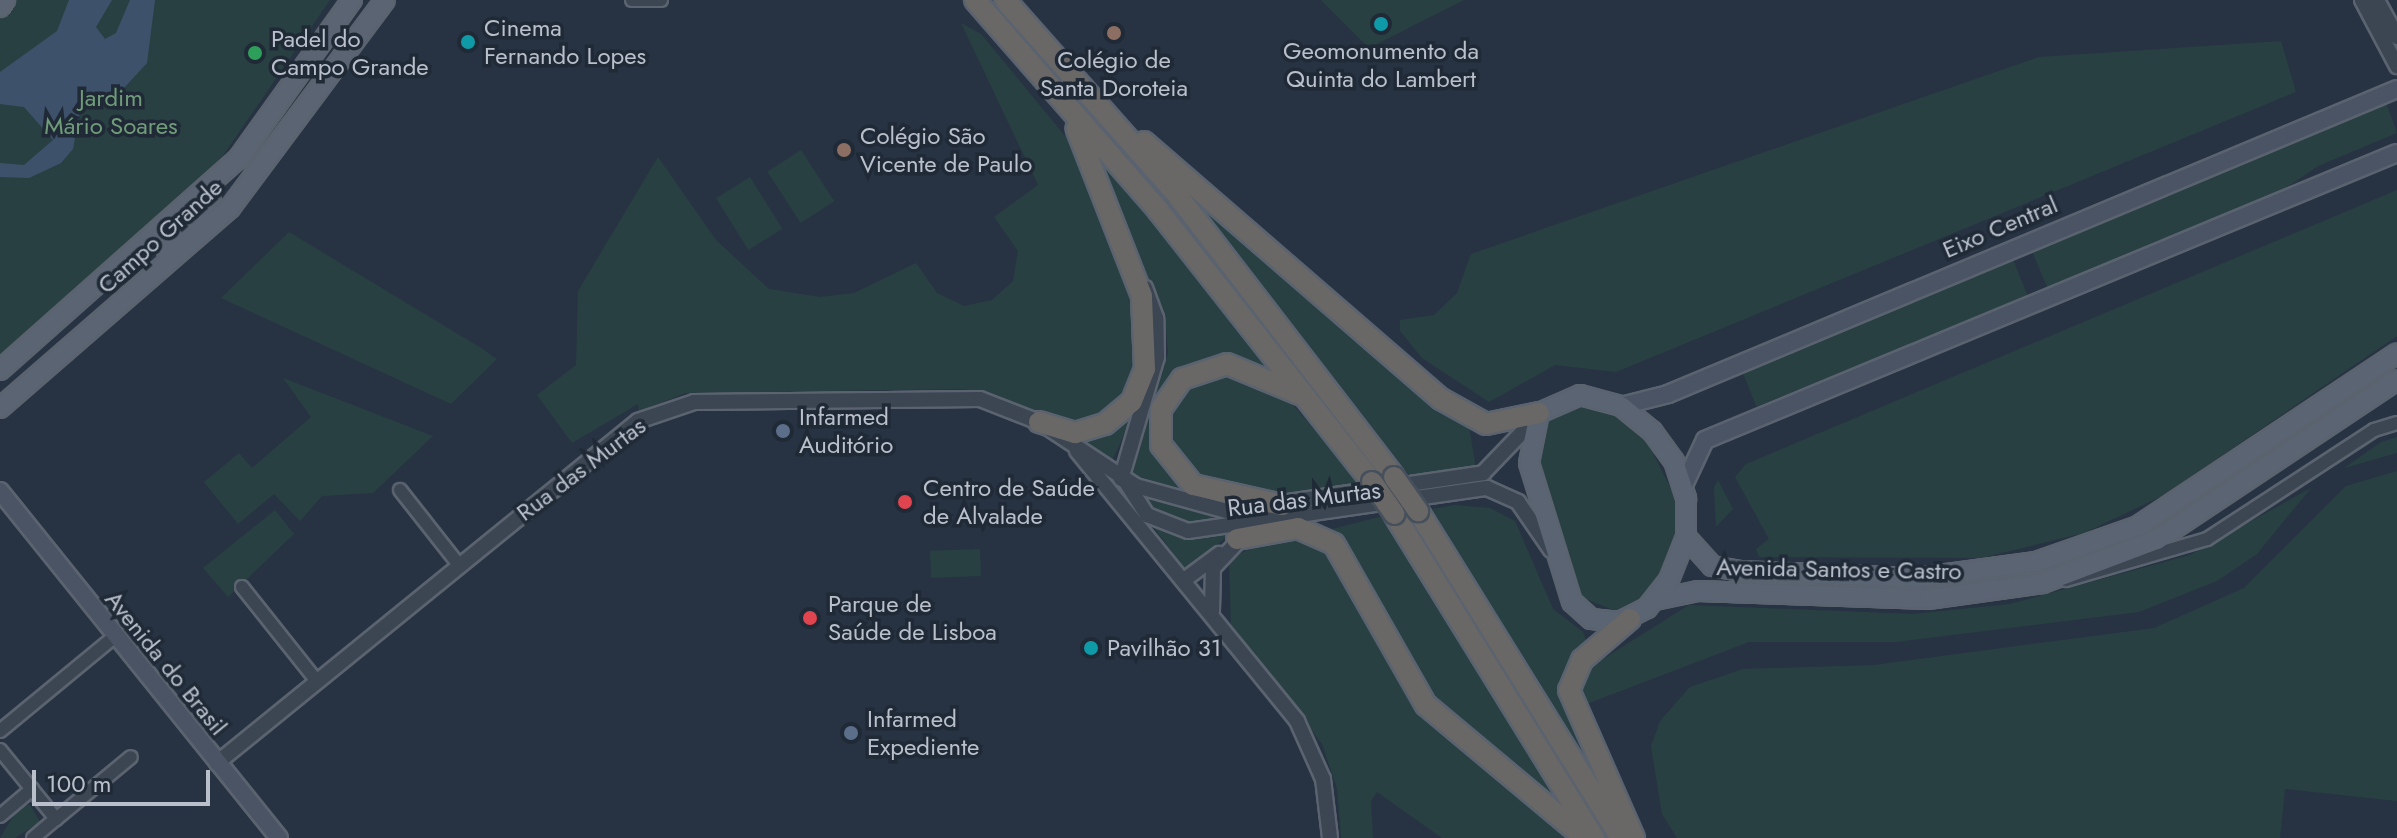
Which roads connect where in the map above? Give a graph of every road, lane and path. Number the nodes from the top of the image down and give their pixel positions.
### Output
1 (5, 0) edge
2 (352, 0) edge
3 (385, 0) edge
4 (632, 0) edge
5 (661, 0) edge
6 (975, 0) edge
7 (1005, 0) edge
8 (2362, 0) edge
9 (2377, 0) edge
10 (0, 7) edge
11 (2397, 37) edge
12 (2397, 66) edge
13 (2397, 89) edge
14 (1098, 104) junction
15 (1070, 113) junction
16 (2397, 153) edge
17 (238, 159) junction
18 (1134, 271) junction
19 (143, 285) junction
20 (2397, 353) edge
21 (0, 370) edge
22 (2397, 380) edge
23 (1316, 403) junction
24 (1621, 406) junction
25 (0, 408) edge
26 (1537, 417) junction
27 (1039, 422) junction
28 (2397, 423) edge
29 (1067, 439) junction
30 (1122, 475) junction
31 (1683, 487) junction
32 (400, 490) dead end
33 (0, 491) edge
34 (1114, 494) junction
35 (0, 506) edge
36 (1284, 511) junction
37 (16, 519) junction
38 (1686, 537) junction
39 (1230, 545) junction
40 (1554, 555) junction
41 (459, 565) junction
42 (1184, 580) junction
43 (2043, 583) junction
44 (242, 587) dead end
45 (1655, 600) junction
46 (1215, 617) junction
47 (1630, 619) junction
48 (114, 637) junction
49 (316, 680) junction
50 (0, 731) edge
51 (0, 750) edge
52 (131, 757) dead end
53 (217, 763) junction
54 (32, 789) junction
55 (0, 816) edge
56 (56, 819) junction
57 (274, 836) edge
58 (33, 838) edge
59 (1330, 838) edge
60 (1585, 838) edge
61 (1594, 838) edge
62 (1621, 838) edge
63 (1634, 838) edge

1 - 10 main road
2 - 17 main road, Campo Grande
3 - 19 main road, Campo Grande
4 - 5 street
6 - 15 highway
7 - 14 highway
8 - 12 street
9 - 11 street
13 - 24 main road, Eixo Central
14 - 26 highway
14 - 62 highway, bridge
15 - 18 highway
15 - 23 highway
16 - 31 main road
17 - 19 main road
17 - 21 main road, Campo Grande
18 - 27 highway
18 - 30 street
19 - 25 main road, Campo Grande
20 - 38 main road, Avenida Santos e Castro
22 - 43 main road, Avenida Santos e Castro
23 - 36 highway
23 - 61 highway, bridge
24 - 26 main road
24 - 31 main road
26 - 36 street, Rua das Murtas
26 - 40 main road
27 - 29 street, Rua das Murtas
27 - 41 street, Rua das Murtas
28 - 43 street
29 - 30 street, Rua das Murtas
29 - 34 street, Rua das Murtas
30 - 34 street
30 - 36 street, Rua das Murtas
30 - 36 street
31 - 38 main road
32 - 41 street
33 - 37 main road, Avenida do Brasil
34 - 42 street, Rua das Murtas
35 - 37 main road, Avenida do Brasil
36 - 39 street
36 - 40 street, Rua das Murtas
37 - 48 main road, Avenida do Brasil
38 - 45 main road
39 - 42 street
39 - 46 street
39 - 60 highway
40 - 47 main road
41 - 49 street, Rua das Murtas
42 - 46 street, Rua das Murtas
43 - 45 main road, Avenida Santos e Castro
44 - 49 street
45 - 47 main road
46 - 59 street, Rua das Murtas
47 - 63 highway
48 - 50 street
48 - 53 main road, Avenida do Brasil
49 - 53 street, Rua das Murtas
51 - 54 street
52 - 56 street
53 - 57 main road, Avenida do Brasil
54 - 55 street
54 - 56 street
56 - 58 street

